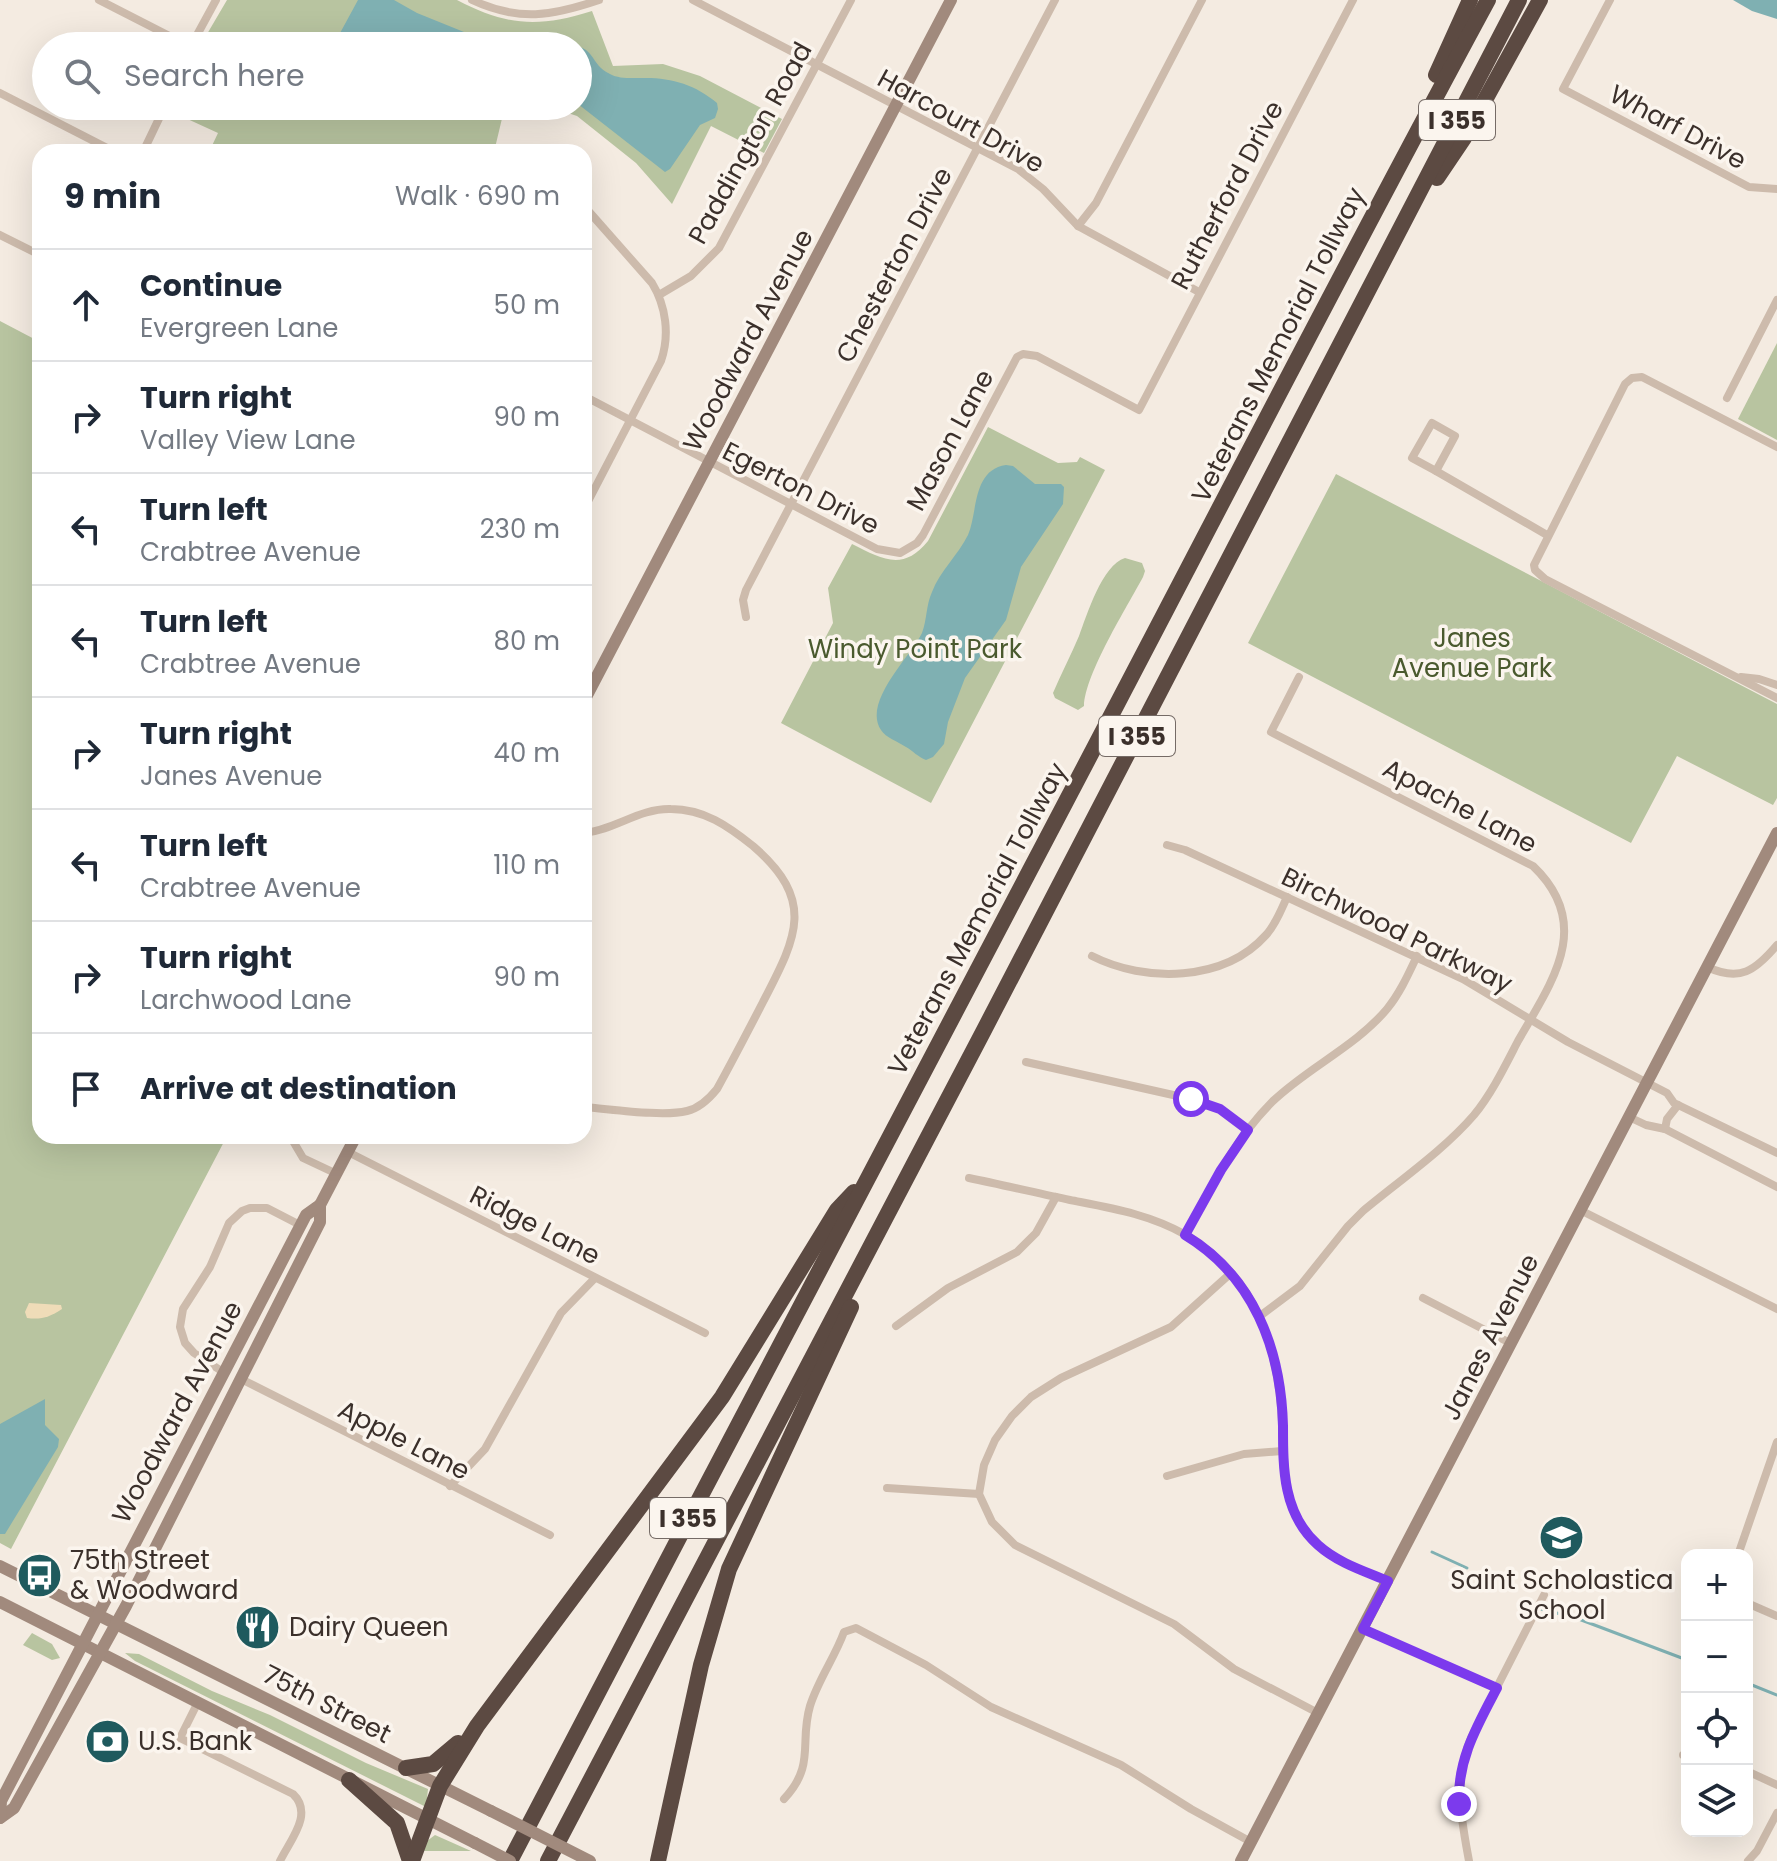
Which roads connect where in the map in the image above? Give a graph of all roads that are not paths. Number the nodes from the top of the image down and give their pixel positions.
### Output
1 (99, 0) edge
2 (216, 0) edge
3 (472, 0) edge
4 (599, 0) edge
5 (693, 0) edge
6 (851, 0) edge
7 (951, 0) edge
8 (1055, 0) edge
9 (1202, 0) edge
10 (1352, 0) edge
11 (1470, 0) edge
12 (1488, 0) edge
13 (1519, 0) edge
14 (1540, 0) edge
15 (1610, 0) edge
16 (162, 32) edge
17 (198, 32) edge
18 (817, 65) junction
19 (0, 93) edge
20 (896, 106) junction
21 (32, 109) edge
22 (53, 120) edge
23 (158, 120) edge
24 (99, 144) edge
25 (147, 144) edge
26 (978, 148) junction
27 (1777, 189) edge
28 (1377, 205) junction
29 (592, 215) edge
30 (1078, 226) junction
31 (0, 235) edge
32 (1395, 239) junction
33 (32, 251) edge
34 (1199, 292) junction
35 (659, 295) junction
36 (1777, 300) edge
37 (1023, 354) joint
38 (1727, 398) dead end
39 (592, 400) edge
40 (630, 421) junction
41 (1777, 447) edge
42 (709, 462) junction
43 (1436, 471) junction
44 (592, 494) edge
45 (791, 505) junction
46 (1547, 535) junction
47 (913, 546) joint
48 (746, 617) dead end
49 (592, 674) edge
50 (1299, 677) dead end
51 (1736, 677) junction
52 (1777, 685) edge
53 (1777, 698) edge
54 (592, 832) edge
55 (1777, 833) edge
56 (1167, 845) dead end
57 (1772, 854) edge
58 (1287, 897) junction
59 (1777, 945) edge
60 (1092, 956) dead end
61 (1417, 956) junction
62 (1707, 967) junction
63 (1530, 1020) junction
64 (1026, 1062) dead end
65 (1647, 1082) junction
66 (1678, 1105) junction
67 (592, 1107) edge
68 (1629, 1117) junction
69 (1665, 1129) junction
70 (1248, 1130) junction
71 (295, 1144) edge
72 (352, 1144) edge
73 (348, 1152) junction
74 (1777, 1153) edge
75 (337, 1174) junction
76 (869, 1176) junction
77 (969, 1178) dead end
78 (1777, 1187) edge
79 (1056, 1197) junction
80 (320, 1205) junction
81 (1580, 1210) junction
82 (300, 1225) junction
83 (879, 1233) junction
84 (1185, 1235) junction
85 (1231, 1273) junction
86 (595, 1278) junction
87 (1423, 1298) dead end
88 (1777, 1309) edge
89 (1260, 1316) junction
90 (896, 1326) dead end
91 (705, 1333) dead end
92 (1512, 1344) junction
93 (223, 1372) junction
94 (241, 1379) junction
95 (1777, 1442) edge
96 (1282, 1451) junction
97 (1167, 1476) dead end
98 (450, 1486) junction
99 (887, 1488) dead end
100 (979, 1494) junction
101 (550, 1535) dead end
102 (1740, 1549) edge
103 (0, 1566) edge
104 (1388, 1581) junction
105 (1544, 1595) dead end
106 (0, 1602) edge
107 (1753, 1606) edge
108 (97, 1613) junction
109 (1777, 1616) edge
110 (116, 1622) junction
111 (1363, 1629) junction
112 (81, 1644) junction
113 (98, 1653) junction
114 (1497, 1688) junction
115 (197, 1704) junction
116 (1318, 1713) junction
117 (477, 1726) junction
118 (406, 1768) junction
119 (1753, 1774) edge
120 (349, 1780) junction
121 (1777, 1785) edge
122 (440, 1786) junction
123 (784, 1799) dead end
124 (1777, 1813) edge
125 (0, 1818) edge
126 (427, 1819) junction
127 (1251, 1842) junction
128 (660, 1859) edge
129 (280, 1861) edge
130 (411, 1861) edge
131 (510, 1861) edge
132 (548, 1861) edge
133 (590, 1861) edge
134 (1241, 1861) edge
135 (1469, 1861) edge
136 (1748, 1861) edge

1 - 16 street
2 - 17 street
3 - 4 street
5 - 18 street, Harcourt Drive
6 - 18 street, Paddington Road
7 - 20 main road, Woodward Avenue
8 - 26 street, Chesterton Drive
9 - 30 street
10 - 34 street, Rutherford Drive
11 - 28 highway
12 - 28 highway, Veterans Memorial Tollway / I 355
13 - 32 highway, Veterans Memorial Tollway / I 355
14 - 32 highway
15 - 27 street, Wharf Drive
18 - 20 street, Harcourt Drive
18 - 35 street, Paddington Road
19 - 21 street
20 - 26 street, Harcourt Drive
20 - 42 main road, Woodward Avenue
22 - 24 street
23 - 25 street
26 - 30 street, Harcourt Drive
26 - 45 street, Chesterton Drive
28 - 76 highway, Veterans Memorial Tollway / I 355
29 - 35 street
30 - 34 street, Harcourt Drive
31 - 33 street
32 - 83 highway, Veterans Memorial Tollway / I 355
34 - 37 street, Rutherford Drive
35 - 40 street
36 - 38 street
37 - 47 street, Mason Lane
39 - 40 street, Egerton Drive
40 - 42 street, Egerton Drive
40 - 44 street
41 - 46 street
42 - 45 street, Egerton Drive
42 - 49 main road, Woodward Avenue
43 - 43 street
43 - 46 street
45 - 47 street, Egerton Drive
45 - 48 street, Chesterton Drive
46 - 51 street
50 - 63 street, Apache Lane
51 - 52 street
51 - 53 street
54 - 67 street
55 - 57 main road, Janes Avenue
56 - 58 street, Birchwood Parkway
57 - 62 main road, Janes Avenue
58 - 60 street
58 - 61 street, Birchwood Parkway
59 - 62 street
61 - 63 street, Birchwood Parkway
61 - 70 street
62 - 65 main road, Janes Avenue
63 - 65 street, Birchwood Parkway
63 - 89 street
64 - 70 street
65 - 66 street, Birchwood Parkway
65 - 68 main road, Janes Avenue
66 - 69 street
66 - 74 street, Birchwood Parkway
68 - 69 street
68 - 81 main road, Janes Avenue
69 - 78 street
70 - 84 street
71 - 75 street
72 - 73 main road, Woodward Avenue
73 - 75 main road, Woodward Avenue
73 - 86 street, Ridge Lane
75 - 80 main road, Woodward Avenue
76 - 117 highway
76 - 131 highway, Veterans Memorial Tollway / I 355
77 - 79 street
79 - 84 street
79 - 90 street
80 - 82 main road, Woodward Avenue
80 - 94 main road, Woodward Avenue
81 - 88 street
81 - 92 main road, Janes Avenue
82 - 93 main road, Woodward Avenue
82 - 93 street
83 - 128 highway
83 - 132 highway, Veterans Memorial Tollway / I 355
84 - 85 street
85 - 89 street
85 - 100 street
86 - 91 street, Ridge Lane
86 - 98 street
87 - 92 street
89 - 96 street
92 - 104 main road, Janes Avenue
93 - 108 main road, Woodward Avenue
94 - 98 street, Apple Lane
94 - 110 main road, Woodward Avenue
95 - 102 street
96 - 97 street
96 - 104 street
98 - 101 street, Apple Lane
99 - 100 street
100 - 116 street
103 - 108 main road, 75th Street
104 - 111 main road, Janes Avenue
105 - 114 street
106 - 112 main road
107 - 109 street
108 - 110 main road, 75th Street
108 - 112 main road, Woodward Avenue
110 - 113 main road, Woodward Avenue
110 - 118 main road, 75th Street
111 - 114 street
111 - 116 main road, Janes Avenue
112 - 113 main road
112 - 125 main road, Woodward Avenue
113 - 115 main road
113 - 125 main road, Woodward Avenue
114 - 135 street
115 - 120 main road
115 - 129 street
116 - 127 main road, Janes Avenue
117 - 118 highway
117 - 122 highway
118 - 122 main road, 75th Street
119 - 121 street
120 - 126 main road
120 - 130 highway
122 - 126 highway
122 - 133 main road, 75th Street, bridge
123 - 127 street
124 - 136 street
126 - 130 highway
126 - 131 main road, bridge
127 - 134 main road, Janes Avenue

